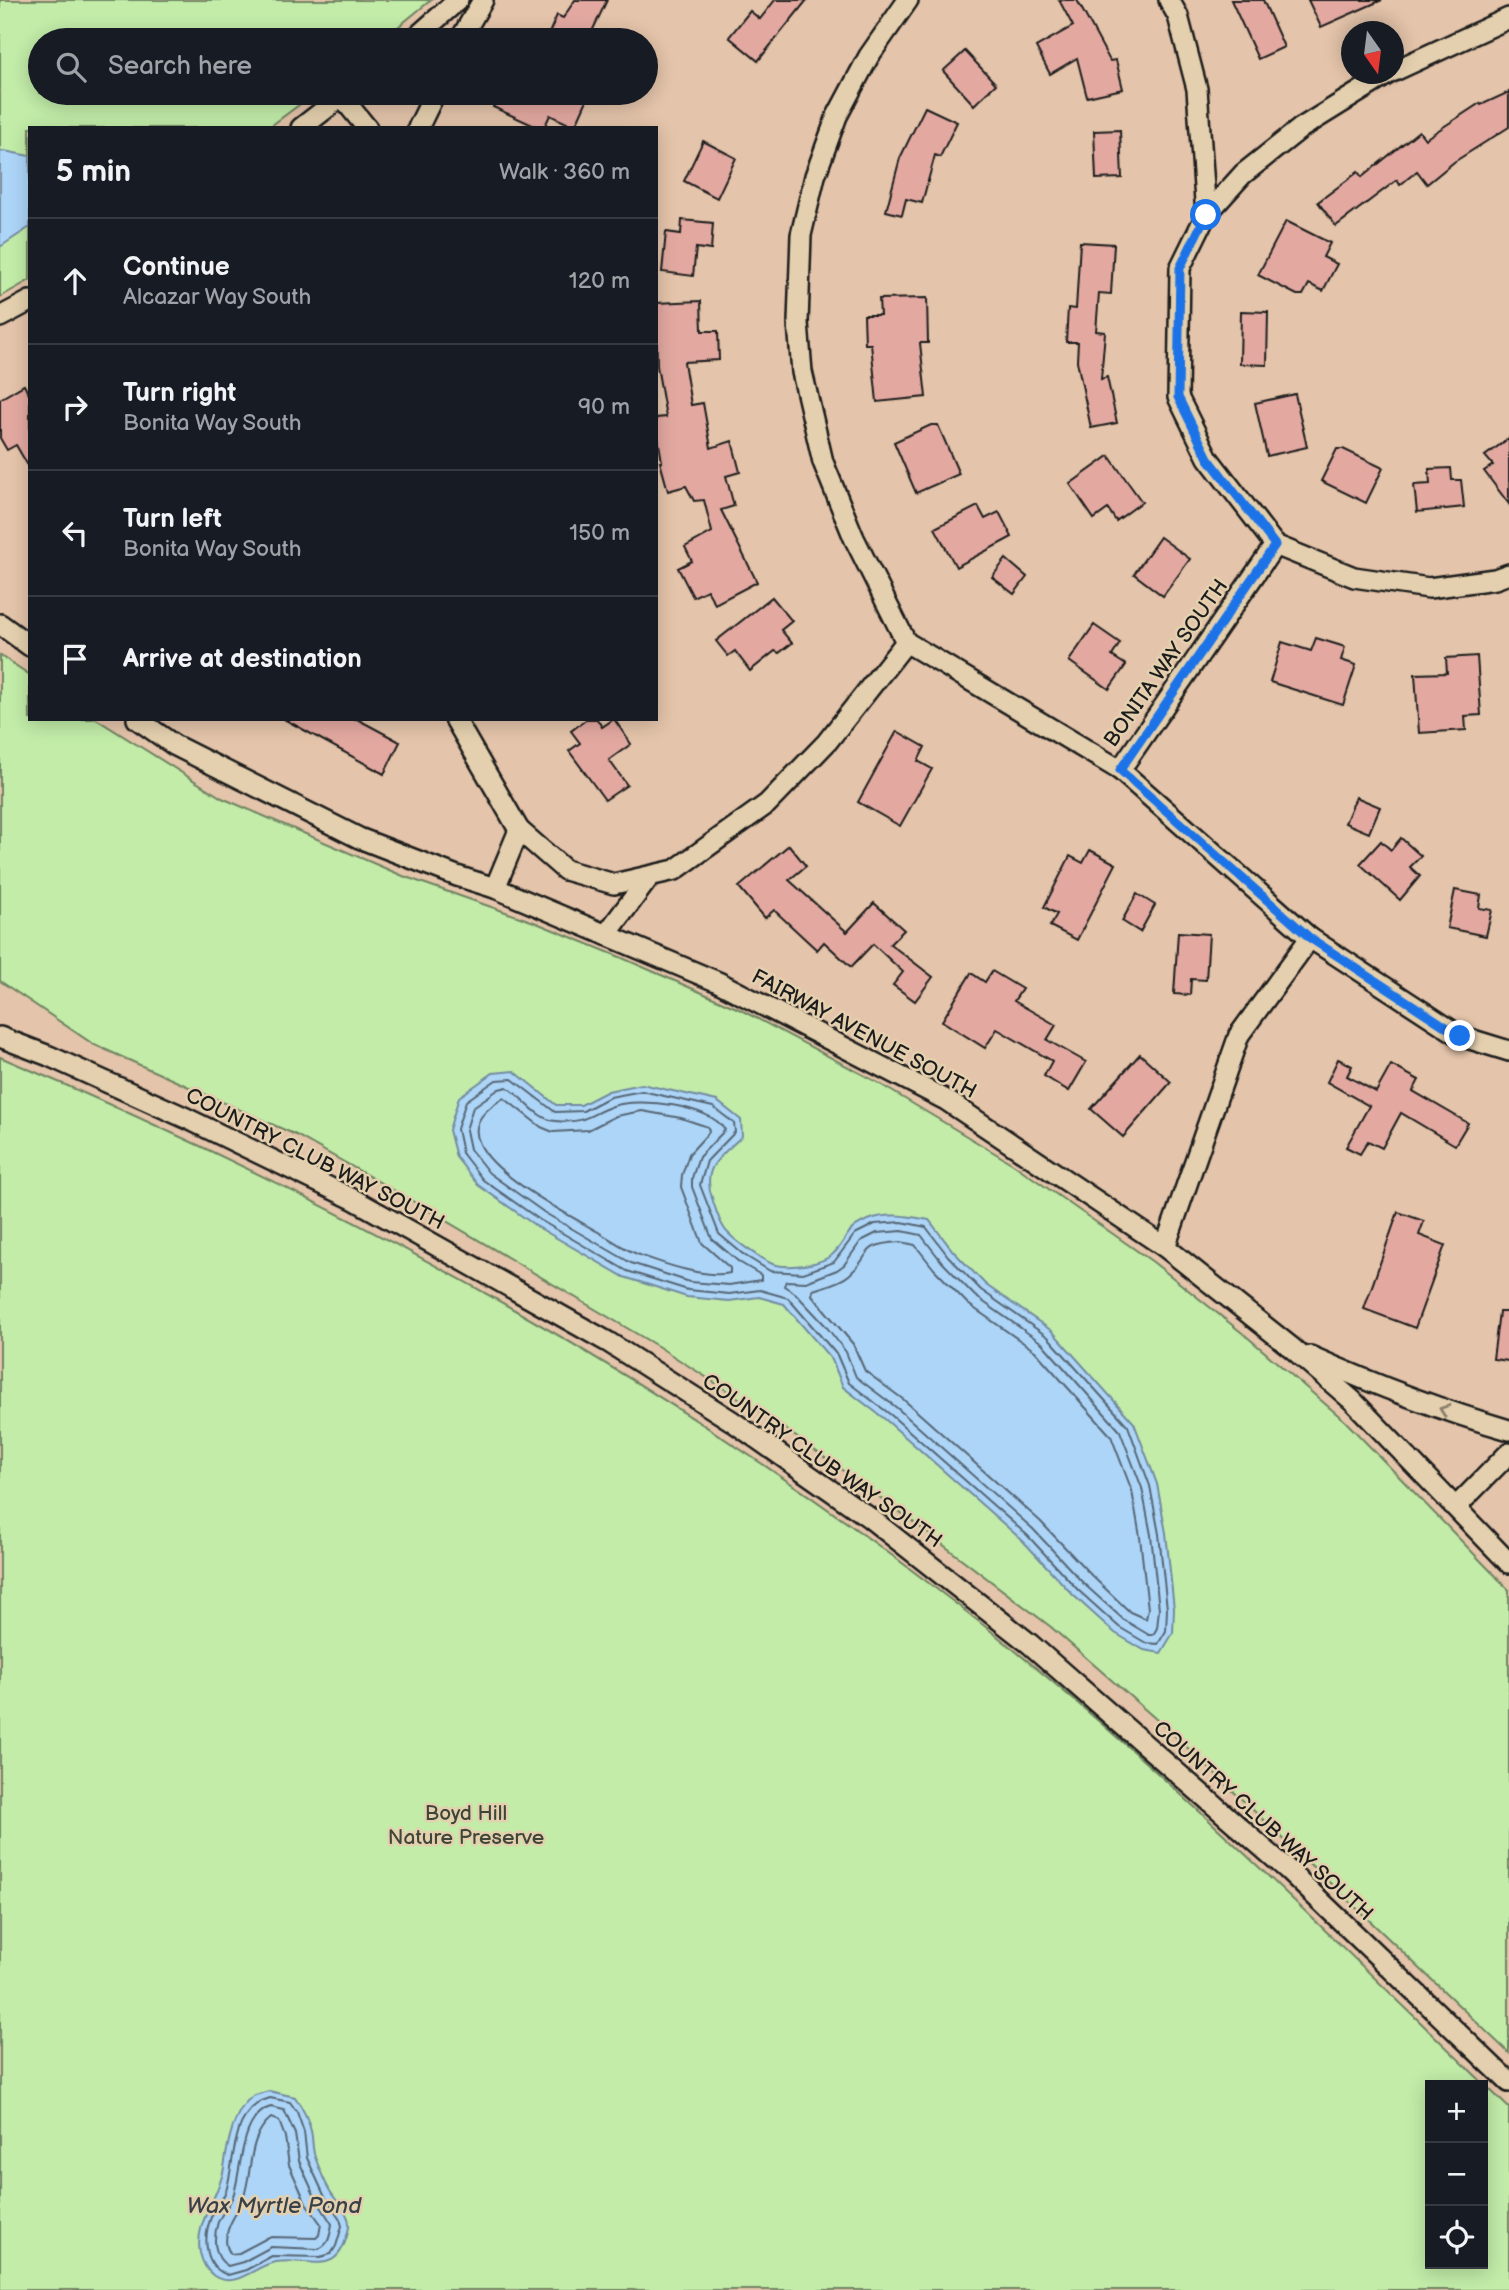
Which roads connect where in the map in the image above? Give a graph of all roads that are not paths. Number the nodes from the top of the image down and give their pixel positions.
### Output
1 (458, 0) edge
2 (483, 0) edge
3 (908, 0) edge
4 (1169, 0) edge
5 (1509, 18) edge
6 (426, 28) edge
7 (467, 28) edge
8 (1404, 66) edge
9 (1372, 84) edge
10 (330, 105) edge
11 (352, 105) edge
12 (429, 105) edge
13 (304, 126) edge
14 (367, 126) edge
15 (419, 126) edge
16 (1206, 215) junction
17 (28, 302) edge
18 (0, 317) edge
19 (1275, 545) junction
20 (1509, 574) edge
21 (0, 624) edge
22 (906, 642) junction
23 (28, 645) edge
24 (140, 721) edge
25 (456, 721) edge
26 (1120, 770) junction
27 (519, 830) junction
28 (650, 876) junction
29 (495, 888) junction
30 (606, 935) junction
31 (1310, 938) junction
32 (0, 1037) edge
33 (1509, 1051) edge
34 (1165, 1247) junction
35 (1292, 1348) junction
36 (1509, 1430) edge
37 (1509, 1453) edge
38 (1457, 1506) junction
39 (1509, 1563) edge
40 (1509, 2082) edge

1 - 6 street
2 - 7 street
3 - 22 street
4 - 16 street
5 - 8 street
9 - 16 street
10 - 13 street
11 - 14 street
12 - 15 street
16 - 19 street
17 - 18 street
19 - 20 street
19 - 26 street, BONITA WAY SOUTH
21 - 23 street
22 - 26 street
22 - 28 street
24 - 29 street, FAIRWAY AVENUE SOUTH
25 - 27 street
26 - 31 street, BONITA WAY SOUTH
27 - 28 street
27 - 29 street
28 - 30 street
29 - 30 street, FAIRWAY AVENUE SOUTH
30 - 34 street, FAIRWAY AVENUE SOUTH
31 - 33 street, BONITA WAY SOUTH
31 - 34 street
32 - 40 street, COUNTRY CLUB WAY SOUTH
34 - 35 street, FAIRWAY AVENUE SOUTH
36 -> 35 street
35 - 38 street, FAIRWAY AVENUE SOUTH
37 - 38 street
38 - 39 street, FAIRWAY AVENUE SOUTH

